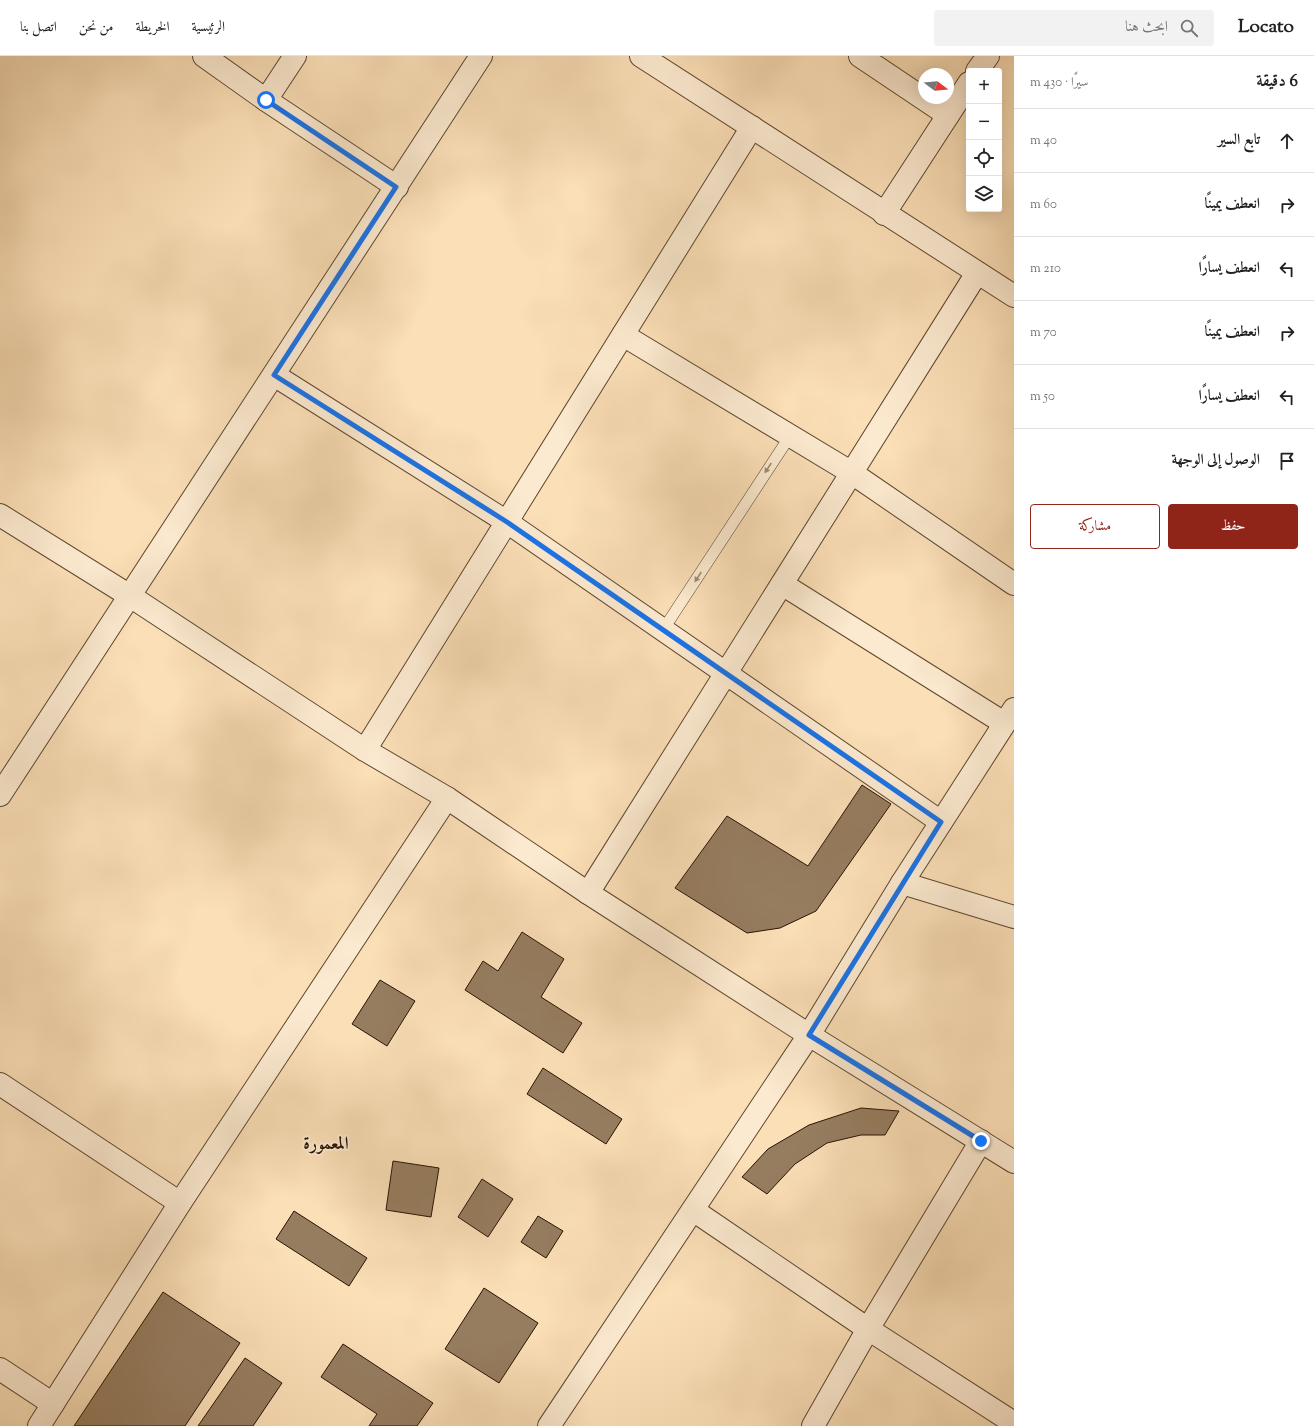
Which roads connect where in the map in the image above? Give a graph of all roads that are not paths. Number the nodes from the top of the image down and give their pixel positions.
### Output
1 (204, 56) edge
2 (295, 56) edge
3 (481, 56) edge
4 (641, 56) edge
5 (860, 56) edge
6 (988, 56) edge
7 (979, 68) edge
8 (966, 88) edge
9 (266, 100) junction
10 (948, 115) junction
11 (752, 127) junction
12 (396, 187) junction
13 (884, 214) junction
14 (977, 273) junction
15 (1014, 296) edge
16 (623, 335) junction
17 (274, 375) junction
18 (790, 436) junction
19 (852, 473) junction
20 (0, 515) edge
21 (507, 522) junction
22 (782, 584) junction
23 (1014, 584) edge
24 (130, 596) junction
25 (663, 630) junction
26 (726, 674) junction
27 (1009, 716) edge
28 (365, 750) junction
29 (0, 795) edge
30 (447, 798) junction
31 (941, 822) junction
32 (902, 883) junction
33 (588, 893) junction
34 (1014, 917) edge
35 (809, 1035) junction
36 (0, 1084) edge
37 (981, 1141) junction
38 (1014, 1162) edge
39 (180, 1203) junction
40 (693, 1210) junction
41 (868, 1328) junction
42 (0, 1369) edge
43 (53, 1404) junction
44 (1014, 1423) edge
45 (39, 1426) edge
46 (549, 1426) edge
47 (813, 1426) edge

1 - 9 street
2 - 9 street
3 - 12 street
4 - 11 street
5 - 10 street
6 - 7 street
8 - 10 street
9 - 12 street
10 - 13 street
11 - 13 street
11 - 16 street
12 - 17 street
13 - 14 street
14 - 15 street
14 - 19 street
16 - 18 street
16 - 21 street
17 - 21 street
17 - 24 street
18 - 19 street
18 -> 25 lane
19 - 22 street
19 - 23 street
20 - 24 street
21 - 25 street
21 - 28 street
22 - 26 street
22 - 27 street
24 - 28 street
24 - 29 street
25 - 26 street
26 - 31 street
26 - 33 street
27 - 31 street
28 - 30 street
30 - 33 street
30 - 39 street
31 - 32 street
32 - 34 street
32 - 35 street
33 - 35 street
35 - 37 street
35 - 40 street
36 - 39 street
37 - 38 street
37 - 41 street
39 - 43 street
40 - 41 street
40 - 46 street
41 - 44 street
41 - 47 street
42 - 43 street
43 - 45 street

